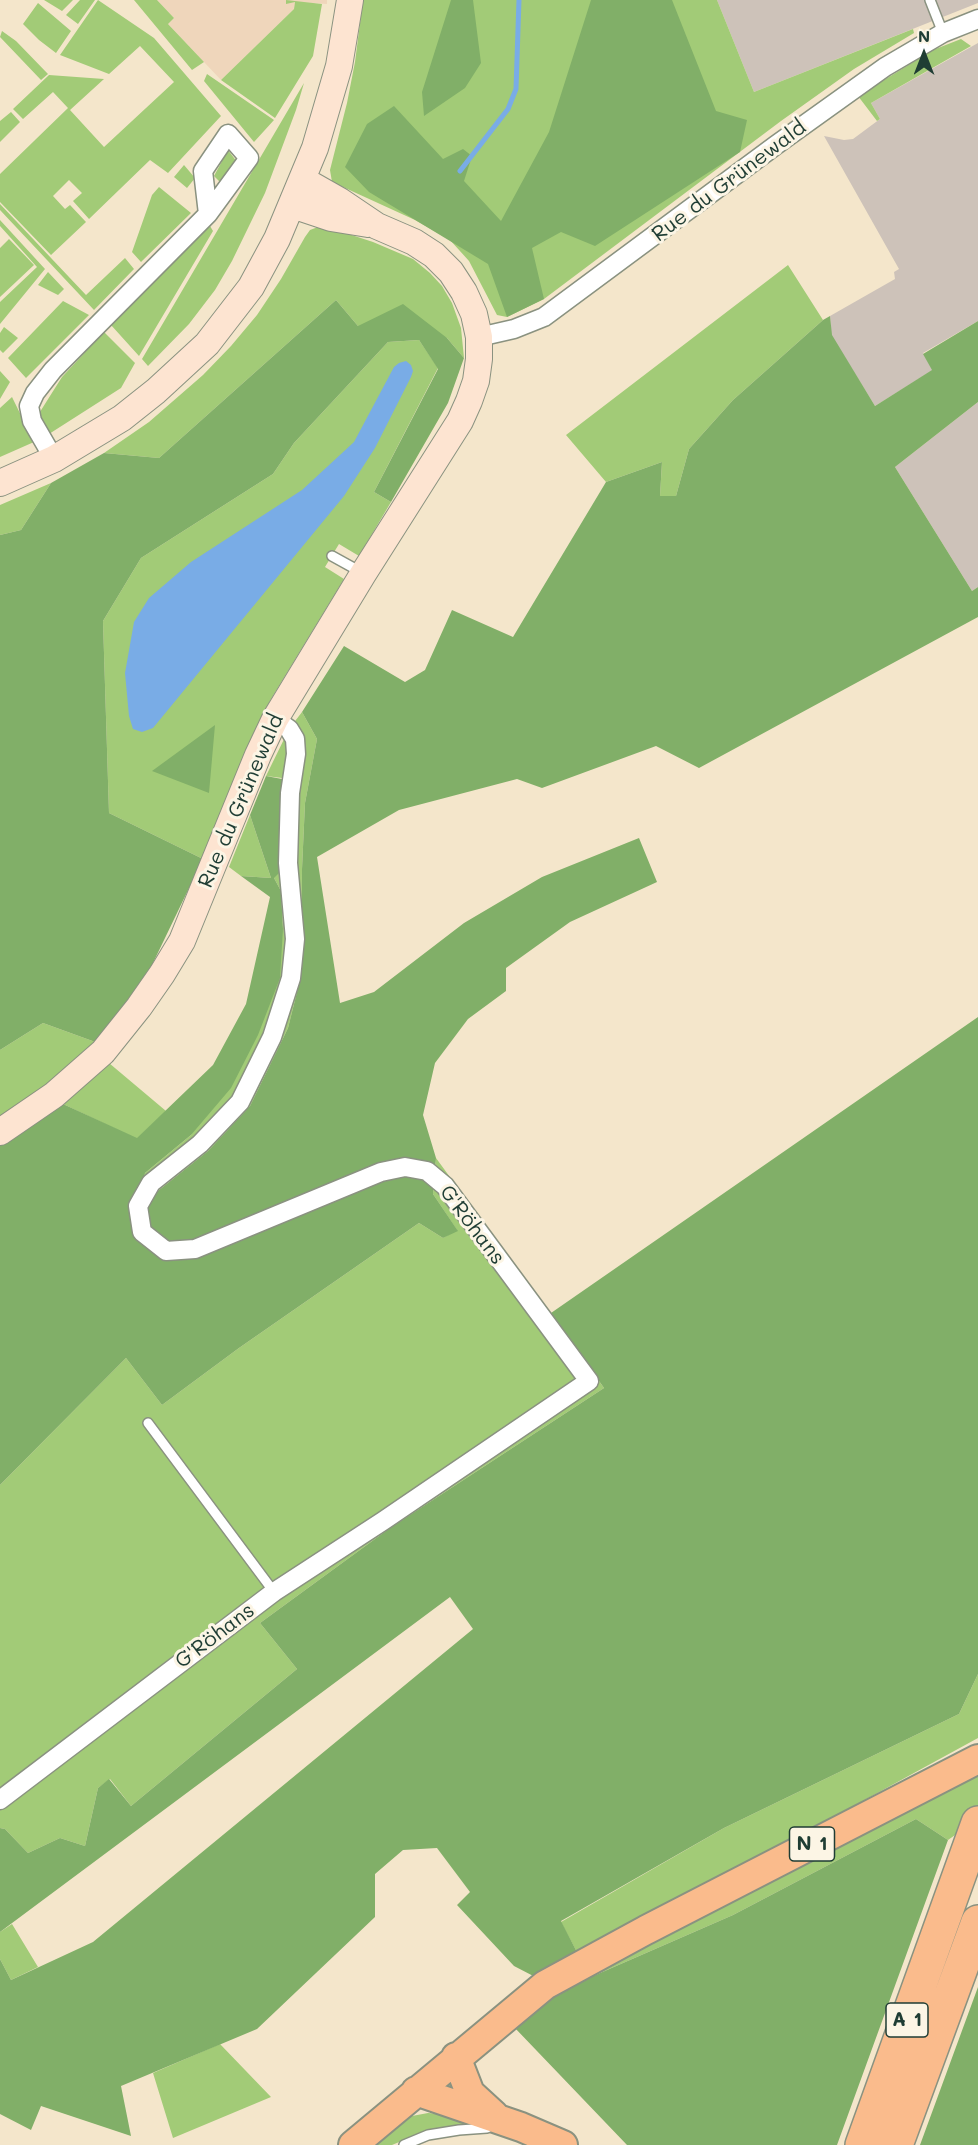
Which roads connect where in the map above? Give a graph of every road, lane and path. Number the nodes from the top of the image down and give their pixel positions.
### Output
1 (350, 0) edge
2 (930, 0) edge
3 (978, 19) edge
4 (944, 33) junction
5 (303, 180) junction
6 (292, 205) junction
7 (208, 214) dead end
8 (377, 226) junction
9 (479, 337) junction
10 (54, 459) junction
11 (0, 483) edge
12 (332, 556) dead end
13 (363, 574) junction
14 (275, 719) junction
15 (0, 1132) edge
16 (148, 1423) dead end
17 (274, 1592) junction
18 (978, 1759) edge
19 (0, 1800) edge
20 (978, 1823) edge
21 (978, 1922) edge
22 (456, 2057) junction
23 (416, 2091) junction
24 (497, 2119) junction
25 (353, 2145) edge
26 (404, 2145) edge
27 (563, 2145) edge
28 (862, 2145) edge
29 (896, 2145) edge

1 - 5 main road
2 - 4 lane
3 - 4 street, Rue du Grünewald
4 - 9 street, Rue du Grünewald
5 - 6 main road
5 - 8 main road, Rue du Grünewald
6 - 8 main road, Rue du Grünewald
6 - 10 main road
7 - 10 street
8 - 9 main road, Rue du Grünewald
9 - 13 main road, Rue du Grünewald
10 - 11 main road
12 - 13 lane
13 - 14 main road, Rue du Grünewald
14 - 15 main road, Rue du Grünewald
14 - 17 street, G'Röhans
16 - 17 lane
17 - 19 street, G'Röhans
18 - 22 main road, N 1
20 - 28 highway, A 1
21 - 29 highway, A 1
22 - 23 main road, N 1
22 - 24 main road
23 - 24 main road
23 - 25 main road, N 1
24 - 26 lane
24 - 27 main road

